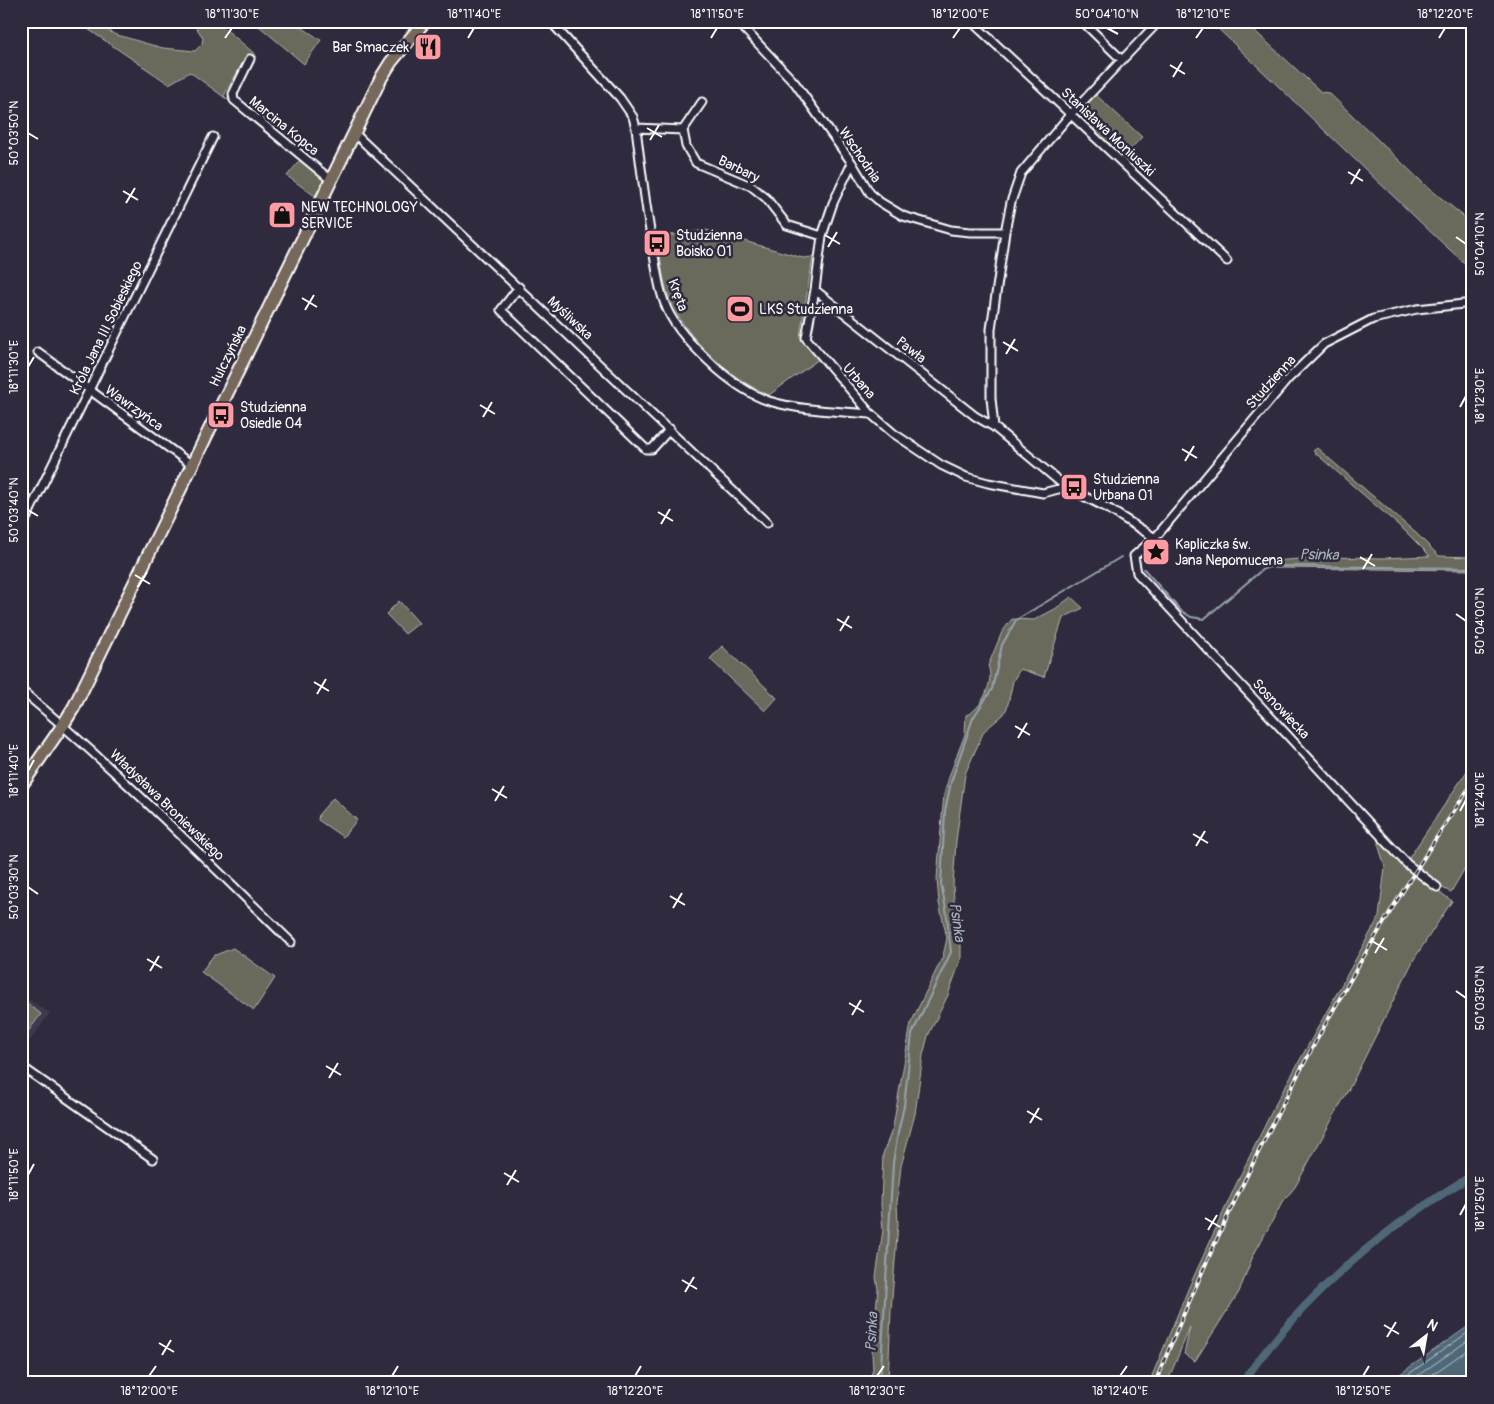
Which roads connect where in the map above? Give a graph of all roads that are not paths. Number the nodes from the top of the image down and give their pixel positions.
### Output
1 (424, 21) edge
2 (550, 21) edge
3 (737, 21) edge
4 (971, 21) edge
5 (1082, 21) edge
6 (1159, 21) edge
7 (250, 59) dead end
8 (1122, 60) junction
9 (702, 102) dead end
10 (1070, 115) junction
11 (636, 128) junction
12 (683, 130) junction
13 (354, 133) junction
14 (213, 137) dead end
15 (852, 162) junction
16 (331, 180) junction
17 (1005, 232) junction
18 (822, 236) junction
19 (1227, 261) dead end
20 (519, 287) junction
21 (815, 290) junction
22 (1473, 303) edge
23 (38, 352) dead end
24 (90, 390) junction
25 (871, 414) junction
26 (994, 427) junction
27 (670, 429) junction
28 (192, 465) junction
29 (1066, 487) junction
30 (767, 523) dead end
31 (21, 529) edge
32 (1155, 538) junction
33 (1134, 556) joint
34 (21, 690) edge
35 (64, 725) junction
36 (21, 786) edge
37 (1438, 887) dead end
38 (292, 942) dead end
39 (21, 1066) edge
40 (153, 1159) dead end

1 - 13 main road, Hulczyńska
2 - 11 street, Kręta
3 - 15 street, Wschodnia
4 - 10 street, Stanisława Moniuszki
5 - 8 street
6 - 8 street
7 - 16 street, Marcina Kopca
8 - 10 street
9 - 12 street
10 - 17 street
10 - 19 street, Stanisława Moniuszki
11 - 12 street
11 - 25 street, Kręta
12 - 18 street, Barbary
13 - 16 main road, Hulczyńska
13 - 20 street, Myśliwska
14 - 24 street, Króla Jana III Sobieskiego
15 - 17 street, Wschodnia
15 - 18 street, Urbana
16 - 28 main road, Hulczyńska
17 - 26 street
18 - 21 street, Urbana
20 - 27 street, Myśliwska
20 - 27 street
21 - 25 street, Urbana
21 - 26 street, Pawła
22 - 32 street, Studzienna
23 - 24 street, Wawrzyńca
24 - 28 street, Wawrzyńca
24 - 31 street, Króla Jana III Sobieskiego
25 - 29 street, Urbana
26 - 29 street, Pawła
27 - 30 street, Myśliwska
28 - 35 main road, Hulczyńska
29 - 32 street, Pawła
32 - 33 street, Studzienna
33 - 37 street, Sosnowiecka
34 - 35 street, Władysława Broniewskiego
35 - 36 main road, Hulczyńska
35 - 38 street, Władysława Broniewskiego
39 - 40 street

